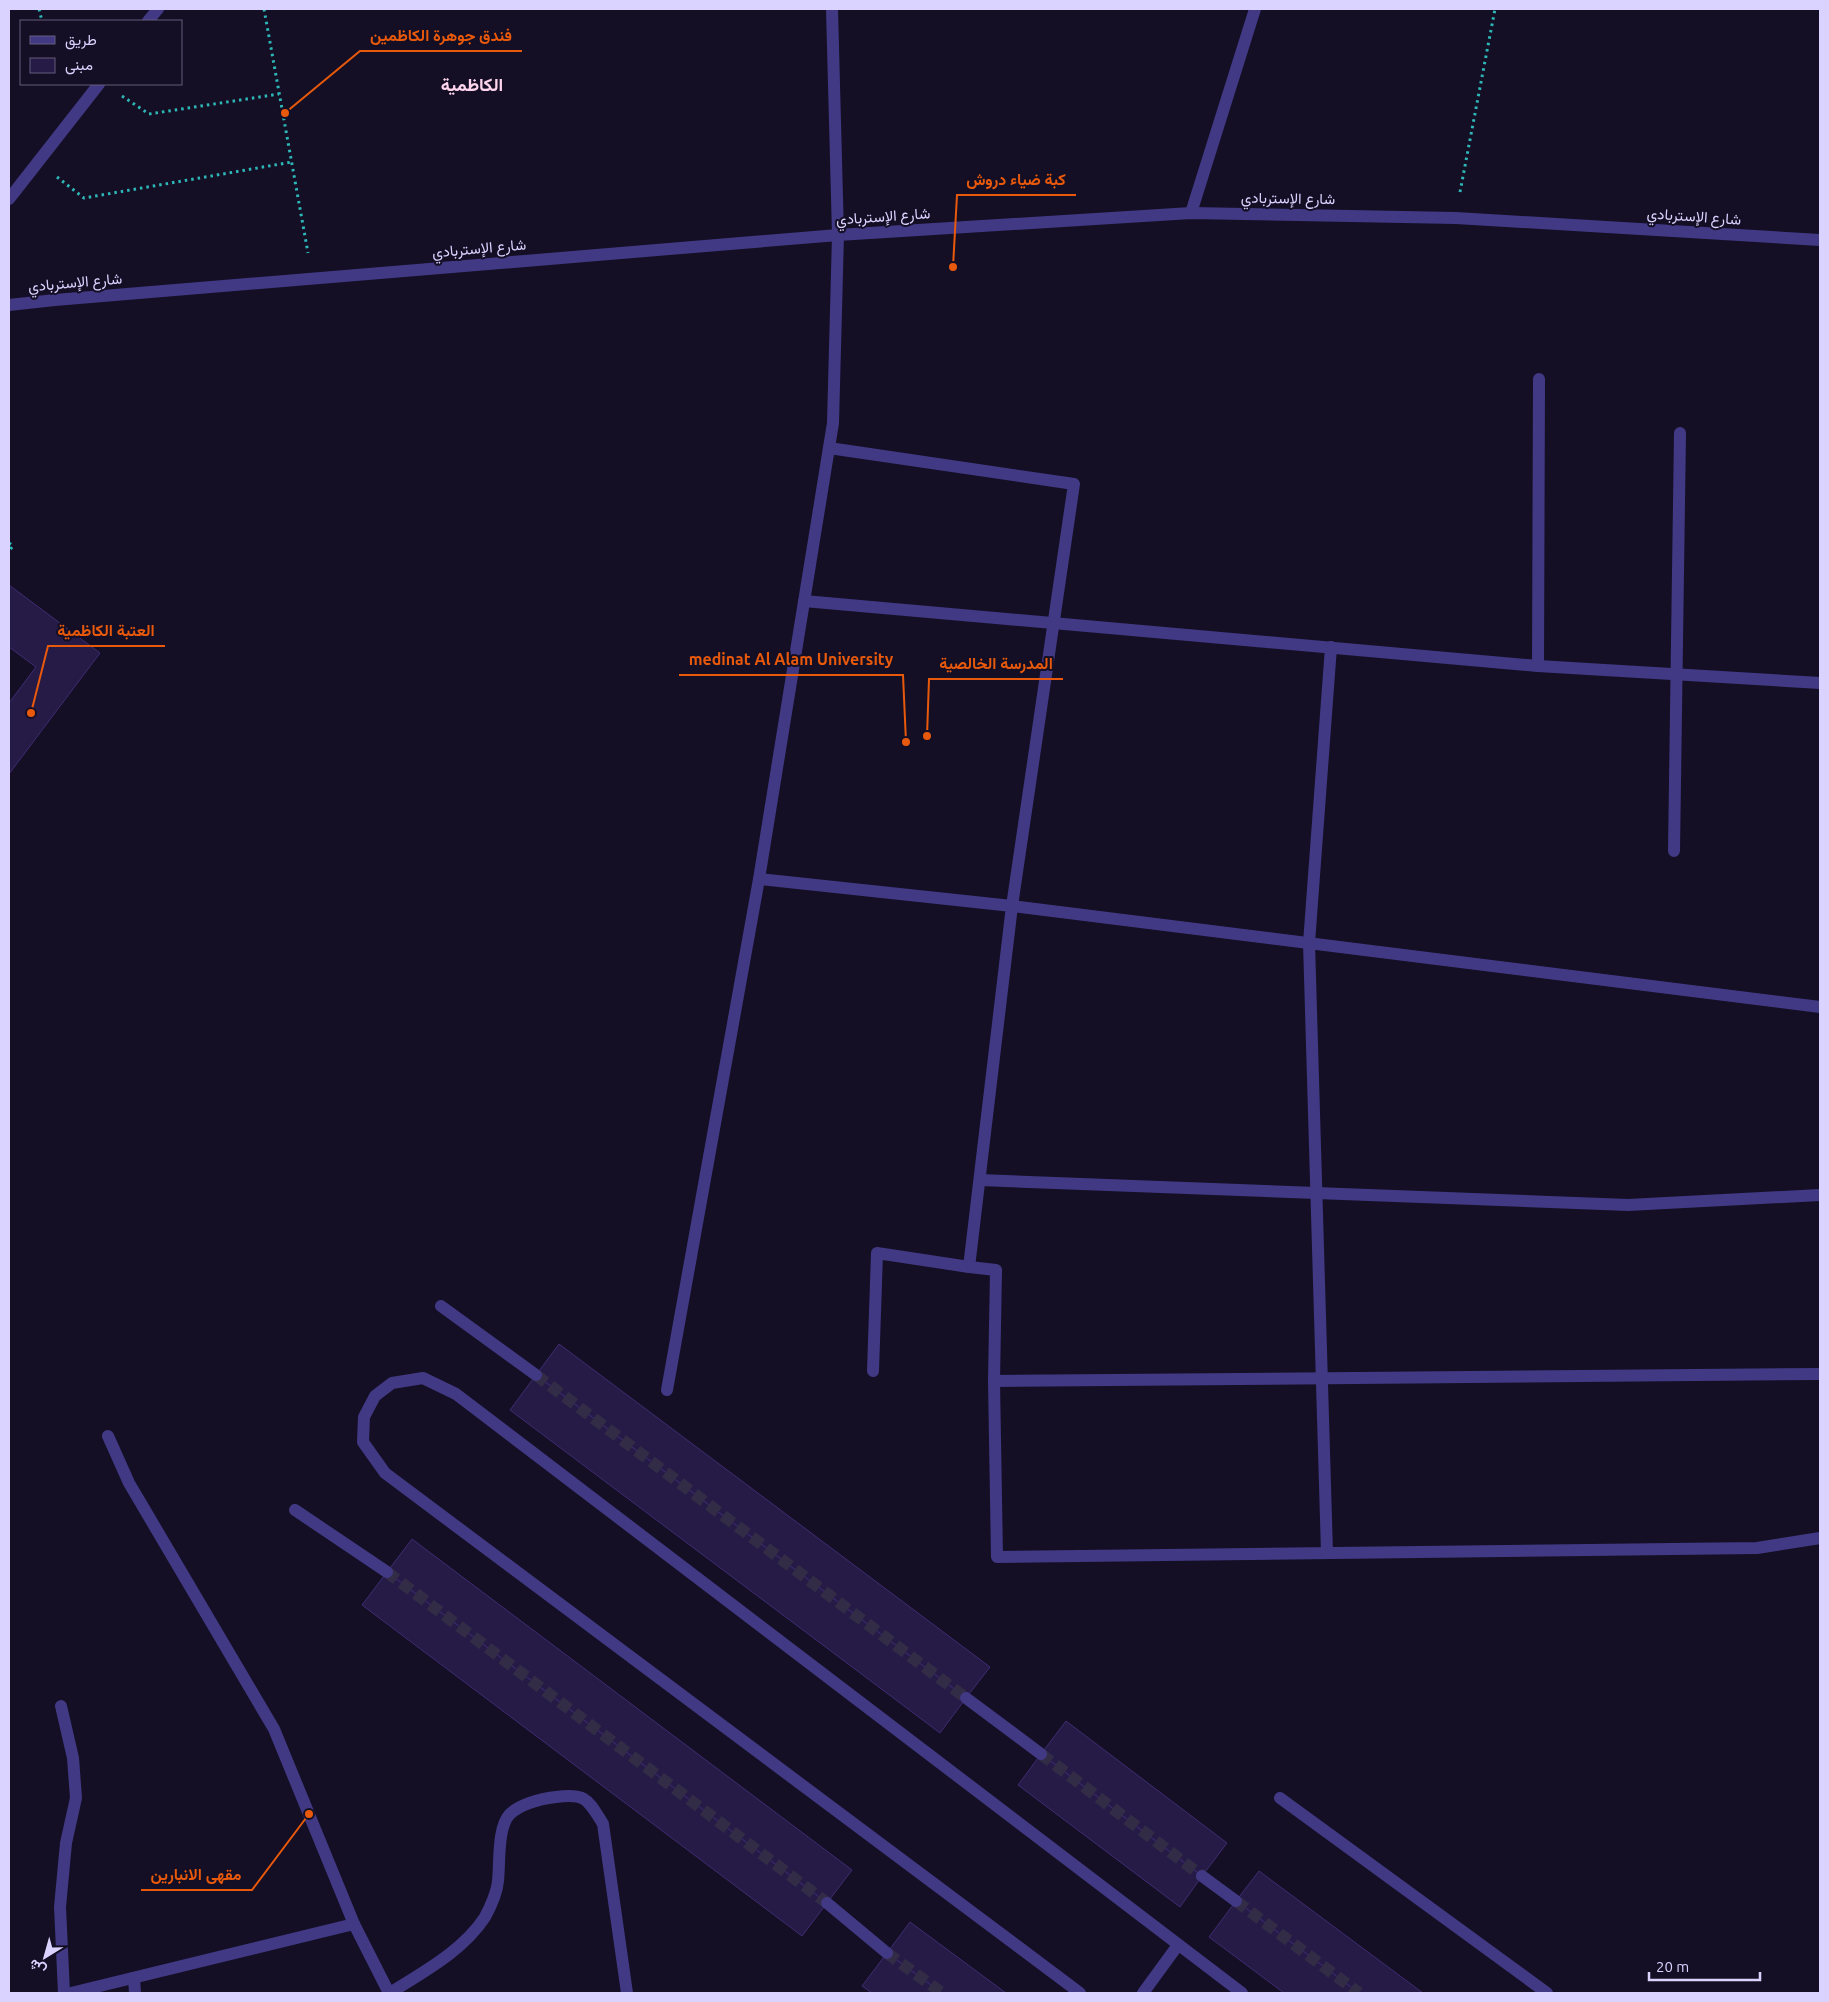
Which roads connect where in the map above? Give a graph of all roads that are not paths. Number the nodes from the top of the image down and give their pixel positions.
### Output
1 (158, 9) edge
2 (832, 9) edge
3 (1255, 9) edge
4 (149, 20) edge
5 (98, 85) edge
6 (9, 199) edge
7 (1190, 213) junction
8 (838, 235) junction
9 (1820, 240) edge
10 (9, 305) edge
11 (1539, 378) dead end
12 (1680, 434) dead end
13 (829, 448) junction
14 (804, 601) junction
15 (1054, 623) junction
16 (1331, 647) junction
17 (1538, 666) junction
18 (1677, 674) junction
19 (1820, 683) edge
20 (1674, 851) dead end
21 (759, 879) junction
22 (1012, 906) junction
23 (1308, 943) junction
24 (1820, 1008) edge
25 (980, 1180) junction
26 (1317, 1193) junction
27 (1820, 1194) edge
28 (969, 1267) junction
29 (441, 1306) dead end
30 (873, 1370) dead end
31 (1820, 1374) edge
32 (536, 1375) tunnel mouth
33 (1322, 1378) junction
34 (994, 1381) junction
35 (667, 1390) dead end
36 (108, 1436) dead end
37 (295, 1510) dead end
38 (1820, 1538) edge
39 (1327, 1553) junction
40 (387, 1572) tunnel mouth
41 (966, 1698) tunnel mouth
42 (61, 1706) dead end
43 (1041, 1754) tunnel mouth
44 (1280, 1798) dead end
45 (1202, 1876) tunnel mouth
46 (1236, 1901) tunnel mouth
47 (827, 1904) tunnel mouth
48 (354, 1924) junction
49 (1178, 1945) junction
50 (887, 1952) tunnel mouth
51 (134, 1978) junction
52 (64, 1993) edge
53 (71, 1993) edge
54 (135, 1993) edge
55 (389, 1993) edge
56 (627, 1993) edge
57 (1080, 1993) edge
58 (1143, 1993) edge
59 (1242, 1993) edge
60 (1547, 1993) edge

1 - 4 street
2 - 8 street
3 - 7 street
5 - 6 street
7 - 8 street, شارع الإستربادي
7 - 9 street, شارع الإستربادي
8 - 10 street, شارع الإستربادي
8 - 13 street
11 - 17 street
12 - 18 street
13 - 14 street
13 - 15 street
14 - 15 street
14 - 21 street
15 - 16 street
15 - 22 street
16 - 17 street
16 - 23 street
17 - 18 street
18 - 19 street
18 - 20 street
21 - 22 street
21 - 35 street
22 - 23 street
22 - 25 street
23 - 24 street
23 - 26 street
25 - 26 street
25 - 28 street
26 - 27 street
26 - 33 street
28 - 30 street
28 - 34 street
29 - 32 street
31 - 33 street
33 - 34 street
33 - 39 street
34 - 39 street
36 - 48 street
37 - 40 street
38 - 39 street
41 - 43 street
42 - 52 street
44 - 60 street
45 - 46 street
47 - 50 street
48 - 51 street
48 - 55 street
49 - 57 street
49 - 58 street
49 - 59 street
51 - 53 street
51 - 54 street
55 - 56 street

